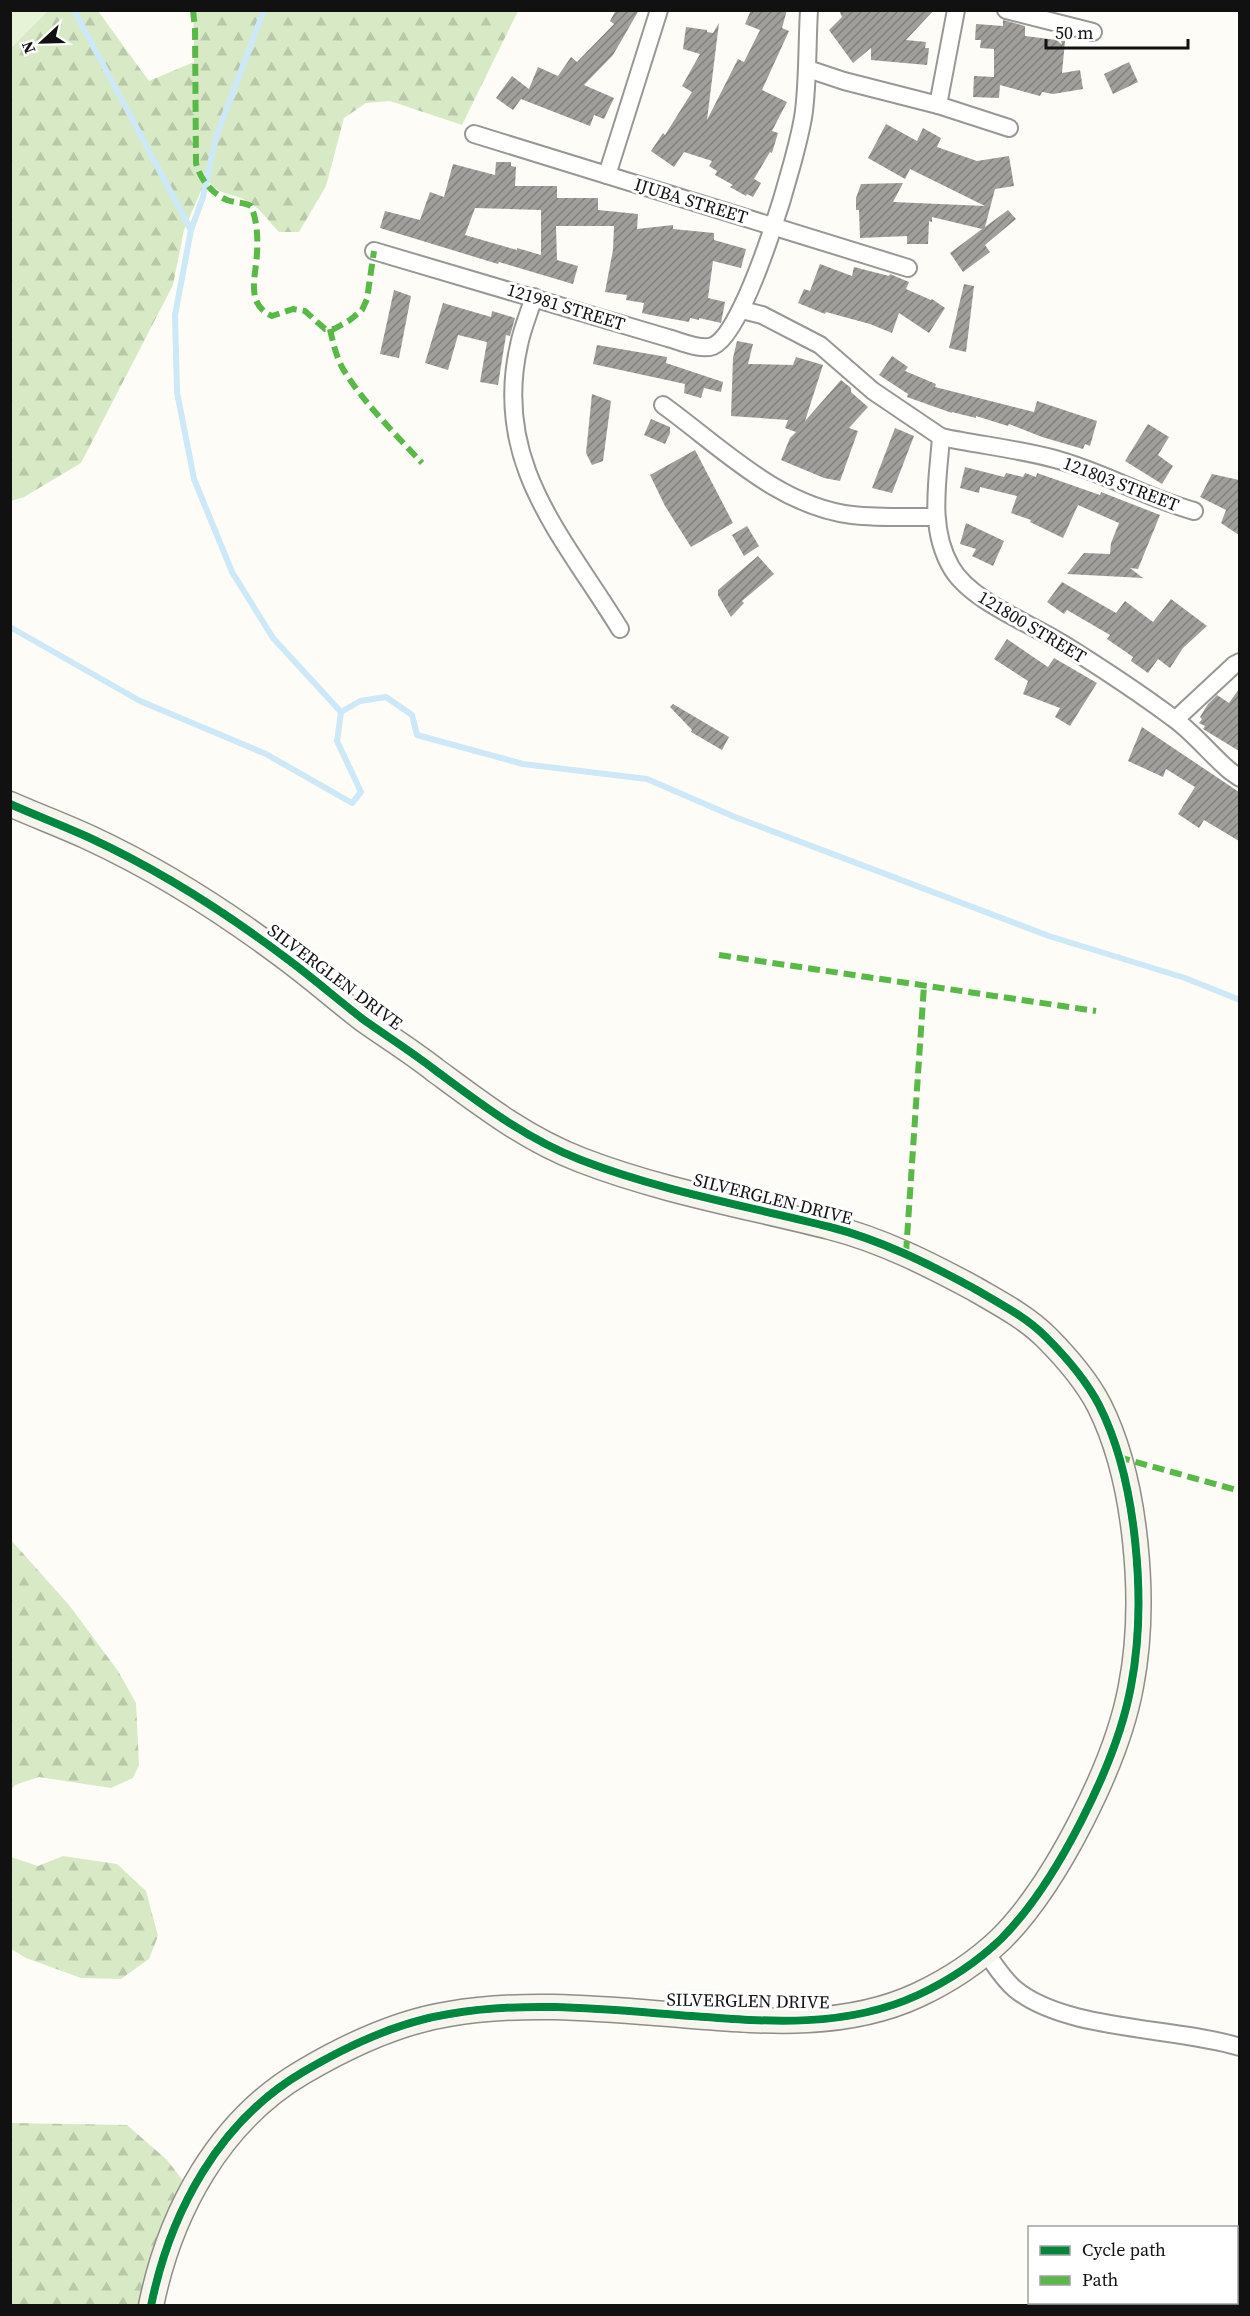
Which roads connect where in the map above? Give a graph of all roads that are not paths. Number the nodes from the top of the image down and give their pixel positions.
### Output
1 (809, 10) edge
2 (956, 10) edge
3 (1006, 10) edge
4 (659, 11) edge
5 (1094, 33) dead end
6 (808, 69) junction
7 (938, 105) junction
8 (1009, 128) dead end
9 (474, 134) dead end
10 (607, 176) junction
11 (773, 226) junction
12 (374, 251) dead end
13 (908, 268) dead end
14 (534, 297) junction
15 (742, 309) junction
16 (663, 405) dead end
17 (941, 437) junction
18 (1194, 511) dead end
19 (935, 517) junction
20 (620, 630) dead end
21 (1239, 662) edge
22 (1176, 719) junction
23 (1239, 778) edge
24 (10, 804) edge
25 (986, 1953) junction
26 (1239, 2047) edge
27 (152, 2306) edge

1 - 6 street, 121981 STREET
2 - 7 street
3 - 5 street
4 - 10 street
6 - 7 street
6 - 11 street, 121981 STREET
7 - 8 street
9 - 10 street, IJUBA STREET
10 - 11 street, IJUBA STREET
11 - 13 street, IJUBA STREET
11 - 15 street, 121981 STREET
12 - 14 street, 121981 STREET
14 - 15 street, 121981 STREET
14 - 20 street
15 - 17 street
16 - 19 street
17 - 18 street, 121803 STREET
17 - 19 street, 121800 STREET
19 - 22 street, 121800 STREET
21 - 22 street
22 - 23 street, 121800 STREET
24 - 25 street, SILVERGLEN DRIVE
25 - 26 street
25 - 27 street, SILVERGLEN DRIVE

